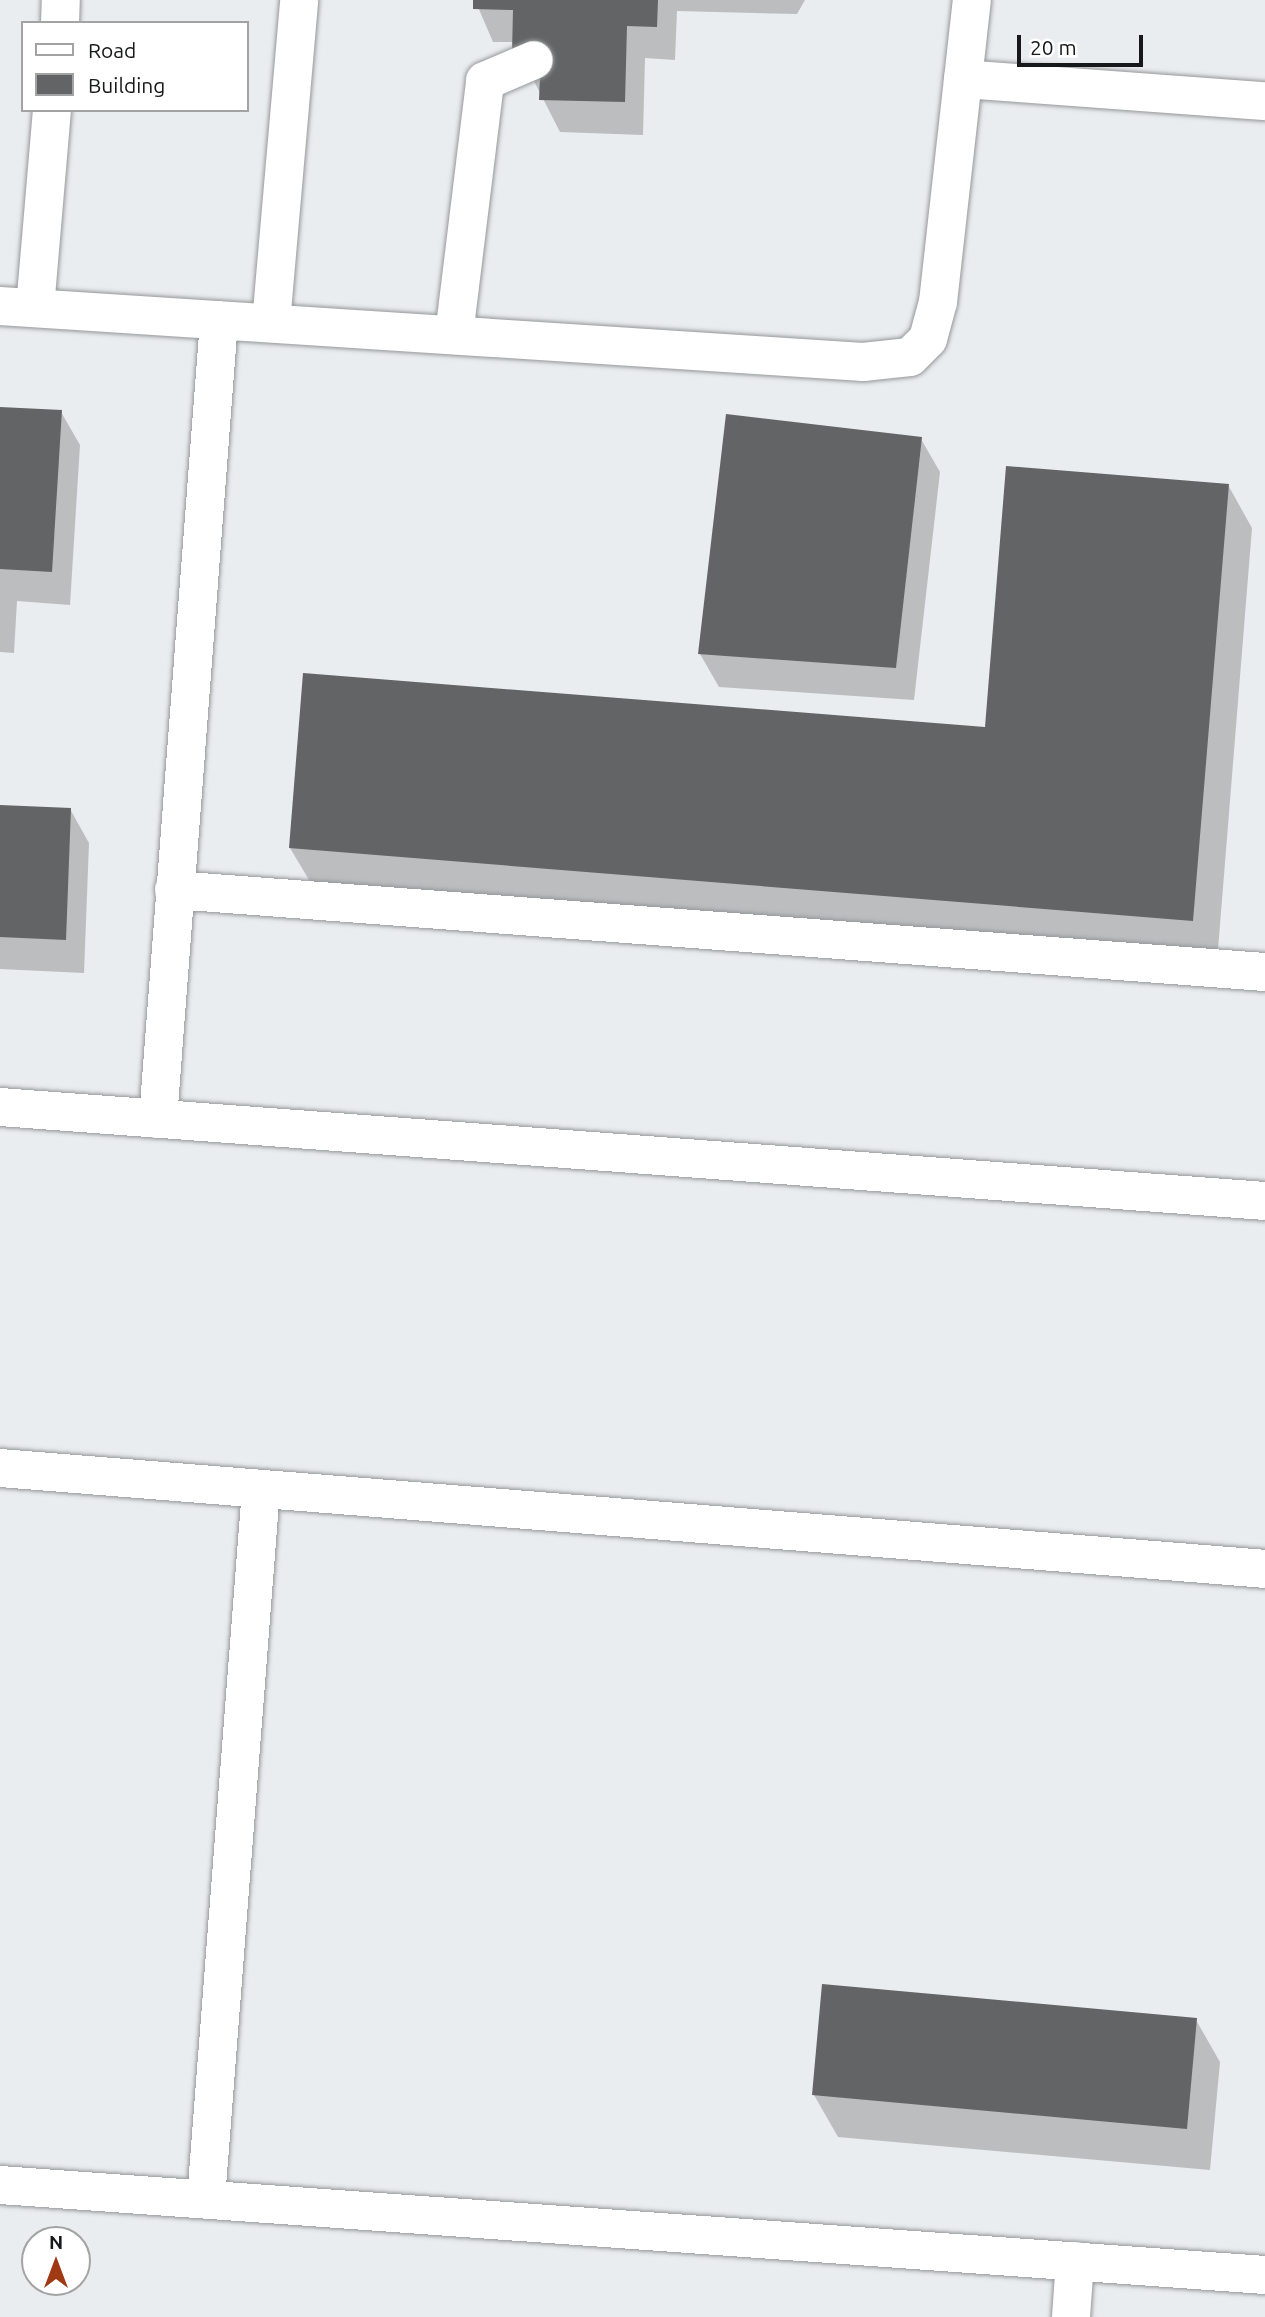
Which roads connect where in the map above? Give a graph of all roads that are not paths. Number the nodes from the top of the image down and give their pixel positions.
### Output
1 (61, 0) edge
2 (299, 0) edge
3 (972, 0) edge
4 (60, 21) edge
5 (534, 61) dead end
6 (963, 79) junction
7 (1265, 101) edge
8 (52, 112) edge
9 (18, 307) edge
10 (219, 320) junction
11 (271, 323) junction
12 (454, 335) junction
13 (174, 890) junction
14 (1265, 972) edge
15 (0, 1107) edge
16 (158, 1119) junction
17 (1265, 1200) edge
18 (0, 1468) edge
19 (261, 1489) junction
20 (1265, 1569) edge
21 (0, 2185) edge
22 (206, 2199) junction
23 (1075, 2261) junction
24 (1265, 2275) edge
25 (1071, 2317) edge

1 - 4 lane
2 - 11 lane
3 - 6 lane
5 - 12 lane
6 - 7 lane
6 - 12 lane
8 - 9 lane
9 - 10 lane
10 - 11 lane
10 - 13 lane
11 - 12 lane
13 - 14 lane
13 - 16 lane
15 - 16 lane
16 - 17 lane
18 - 19 lane
19 - 20 lane
19 - 22 lane
21 - 22 lane
22 - 23 lane
23 - 24 lane
23 - 25 lane

